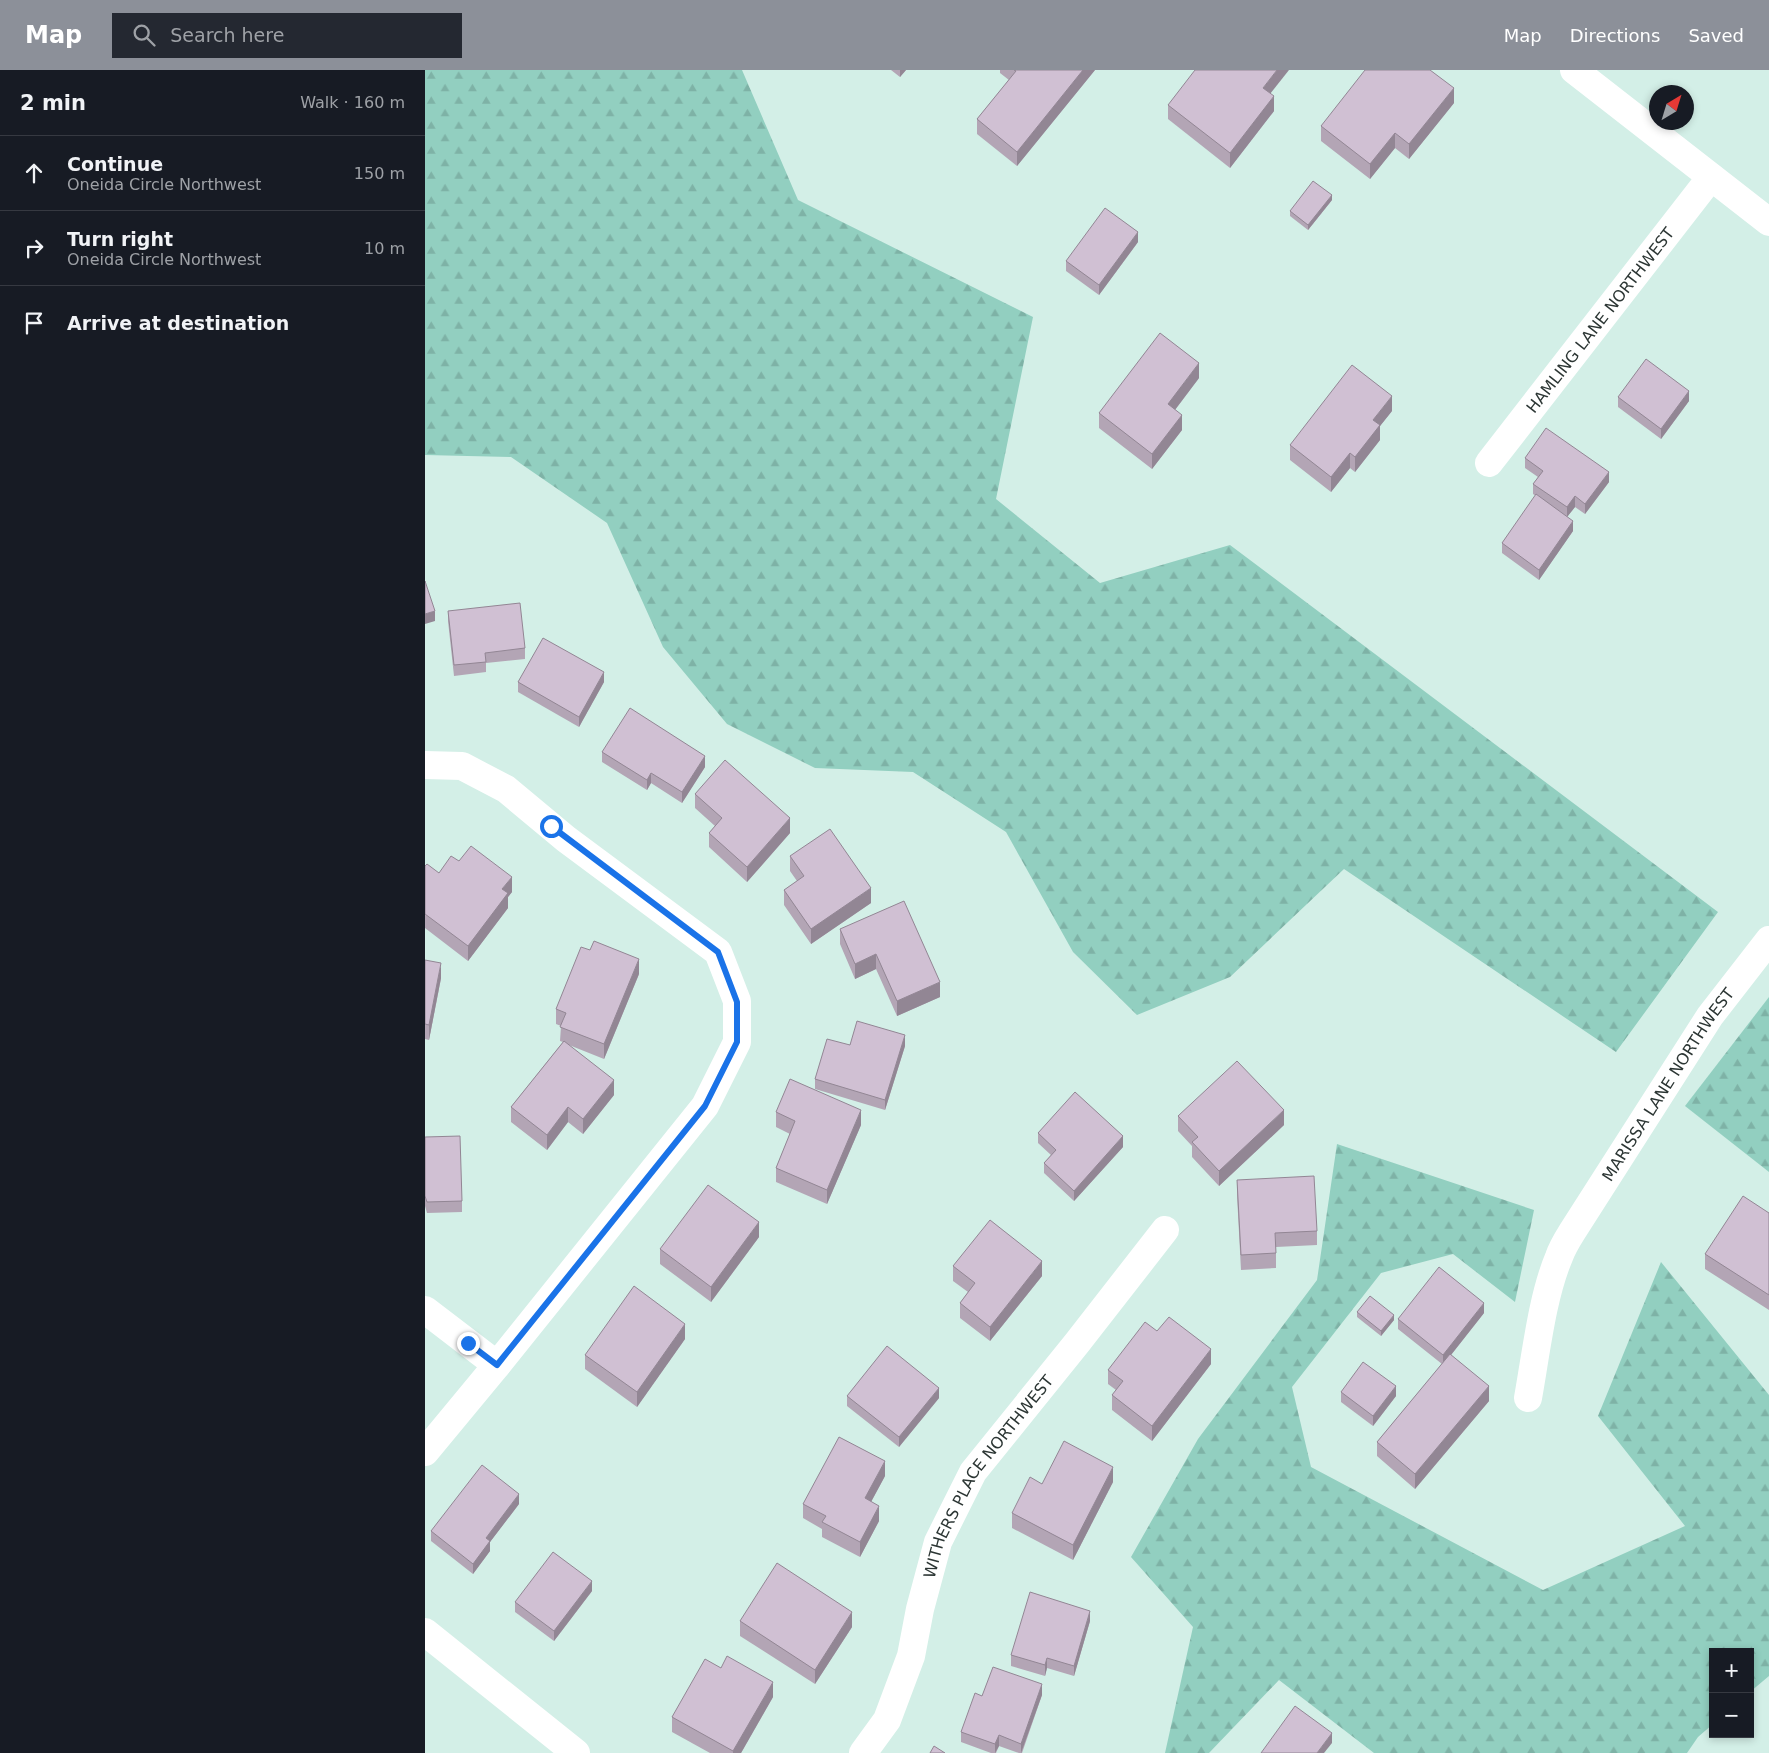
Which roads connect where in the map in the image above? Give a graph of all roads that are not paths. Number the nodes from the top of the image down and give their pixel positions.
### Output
1 (1574, 70) edge
2 (1711, 177) junction
3 (1769, 222) edge
4 (1489, 463) dead end
5 (425, 765) edge
6 (1769, 940) edge
7 (1165, 1230) dead end
8 (425, 1310) edge
9 (497, 1365) junction
10 (1528, 1398) dead end
11 (425, 1452) edge
12 (425, 1632) edge
13 (576, 1753) edge
14 (863, 1753) edge

1 - 2 street
2 - 3 street
2 - 4 street, HAMLING LANE NORTHWEST
5 - 9 street
6 - 10 street, MARISSA LANE NORTHWEST
7 - 14 street, WITHERS PLACE NORTHWEST
8 - 9 street
9 - 11 street
12 - 13 street

